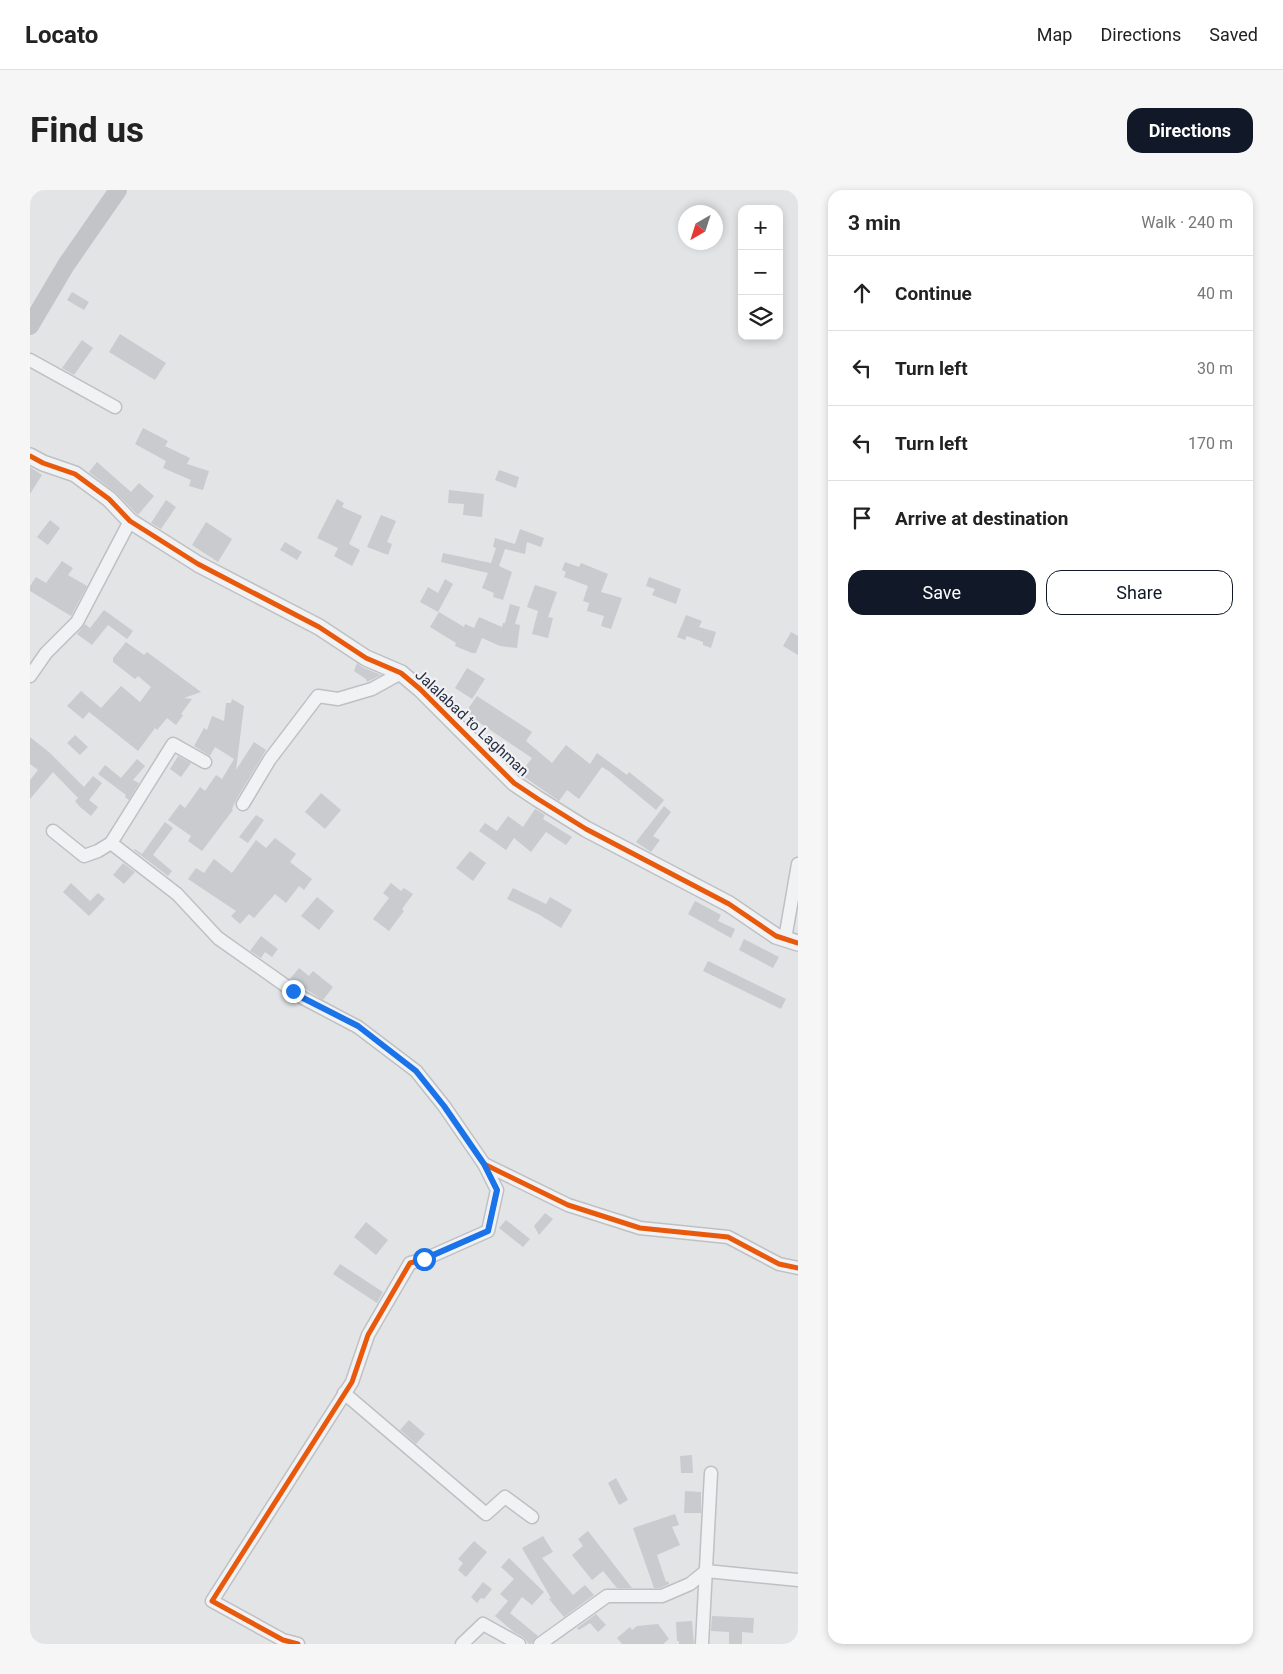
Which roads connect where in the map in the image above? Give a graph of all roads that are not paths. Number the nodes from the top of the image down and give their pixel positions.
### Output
1 (118, 190) edge
2 (30, 326) edge
3 (30, 360) edge
4 (115, 407) dead end
5 (30, 456) edge
6 (130, 521) junction
7 (32, 668) edge
8 (401, 673) junction
9 (205, 762) dead end
10 (243, 804) dead end
11 (53, 831) dead end
12 (111, 843) junction
13 (798, 864) edge
14 (792, 941) edge
15 (484, 1164) junction
16 (798, 1268) edge
17 (344, 1393) junction
18 (711, 1473) dead end
19 (532, 1516) dead end
20 (706, 1571) junction
21 (798, 1580) edge
22 (298, 1644) edge
23 (462, 1644) edge
24 (519, 1644) edge
25 (540, 1644) edge
26 (702, 1644) edge

1 - 2 main road
3 - 4 street
5 - 6 street, Jalalabad to Laghman
6 - 7 street
6 - 8 street, Jalalabad to Laghman
8 - 10 street
8 - 14 street, Jalalabad to Laghman
9 - 12 street
11 - 12 street
12 - 15 street
13 - 14 street
15 - 16 street
15 - 17 street
17 - 19 street
17 - 22 street
18 - 20 street
20 - 21 street
20 - 25 street
20 - 26 street
23 - 24 street

